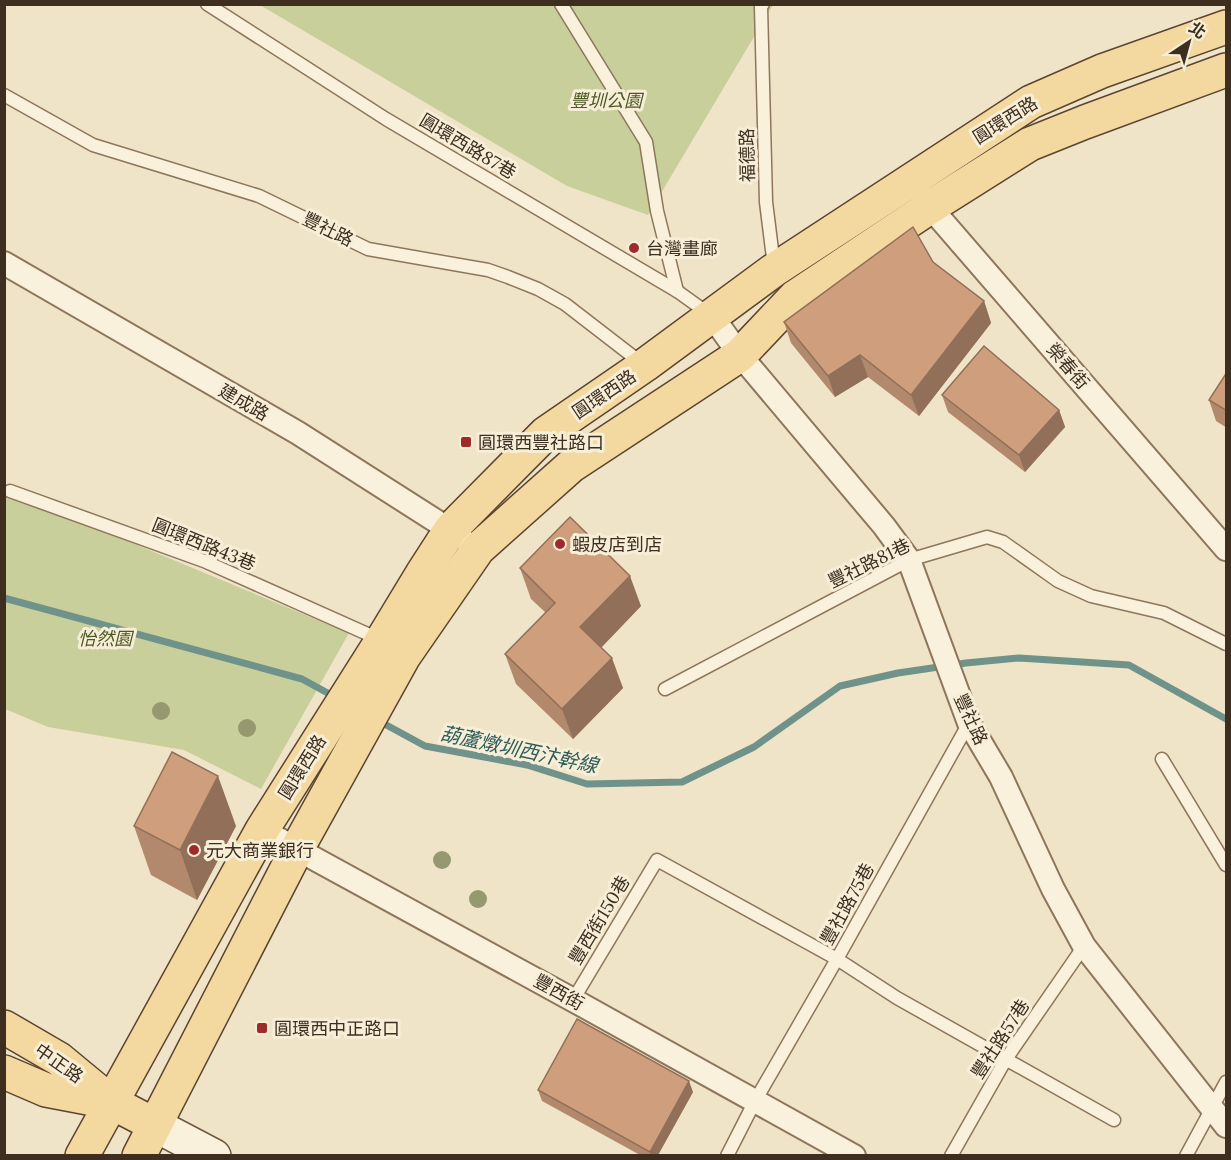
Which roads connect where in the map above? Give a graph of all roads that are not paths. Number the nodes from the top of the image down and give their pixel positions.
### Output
1 (207, 4) edge
2 (561, 4) edge
3 (762, 4) edge
4 (1227, 27) edge
5 (1227, 70) edge
6 (4, 95) edge
7 (913, 180) junction
8 (930, 207) junction
9 (4, 264) edge
10 (785, 284) junction
11 (677, 291) junction
12 (712, 316) junction
13 (740, 355) junction
14 (645, 365) junction
15 (10, 491) dead end
16 (451, 529) junction
17 (478, 549) junction
18 (1227, 549) edge
19 (909, 560) junction
20 (382, 640) junction
21 (1227, 644) edge
22 (665, 689) dead end
23 (969, 723) junction
24 (1162, 759) dead end
25 (262, 830) junction
26 (297, 849) junction
27 (1227, 865) edge
28 (1084, 946) junction
29 (837, 959) junction
30 (573, 999) junction
31 (4, 1027) edge
32 (1006, 1059) junction
33 (8, 1077) edge
34 (1227, 1082) edge
35 (755, 1101) junction
36 (111, 1102) junction
37 (1220, 1117) edge
38 (1114, 1120) dead end
39 (155, 1125) junction
40 (82, 1155) edge
41 (139, 1155) edge
42 (214, 1155) edge
43 (728, 1155) edge
44 (854, 1155) edge
45 (951, 1155) edge
46 (1186, 1155) edge

1 - 11 lane, 圓環西路87巷
2 - 11 lane
3 - 10 lane, 福德路
4 - 7 main road, 圓環西路
5 - 8 main road, 圓環西路
6 - 14 lane, 豐社路
7 - 8 street, 榮春街
7 - 10 main road, 圓環西路
8 - 10 main road, 圓環西路
8 - 18 street, 榮春街
9 - 16 street, 建成路
10 - 12 main road, 圓環西路
10 - 13 main road, 圓環西路
11 - 12 lane, 圓環西路87巷
12 - 13 street, 豐社路
12 - 14 main road, 圓環西路
13 - 17 main road, 圓環西路
13 - 19 street, 豐社路
14 - 16 main road, 圓環西路
15 - 20 lane, 圓環西路43巷
16 - 17 street, 建成路
16 - 20 main road, 圓環西路
17 - 26 main road, 圓環西路
19 - 21 lane, 豐社路81巷
19 - 22 lane, 豐社路81巷
19 - 23 street, 豐社路
20 - 25 main road, 圓環西路
23 - 28 street, 豐社路
23 - 29 lane, 豐社路75巷
24 - 27 lane
25 - 26 street, 豐西街
25 - 36 main road, 圓環西路
26 - 30 street, 豐西街
26 - 39 main road, 圓環西路
28 - 32 lane, 豐社路57巷
28 - 37 street, 豐社路
29 - 30 lane, 豐西街150巷
29 - 32 lane
29 - 35 lane, 豐社路75巷
30 - 35 street, 豐西街
31 - 36 main road, 中正路
32 - 38 lane
32 - 45 lane, 豐社路57巷
33 - 36 main road, 中正路
34 - 37 lane
35 - 43 lane, 豐社路75巷
35 - 44 street, 豐西街
36 - 39 main road, 中正路
36 - 40 main road, 圓環西路
37 - 46 lane
39 - 41 main road, 圓環西路
39 - 42 street, 中正路

